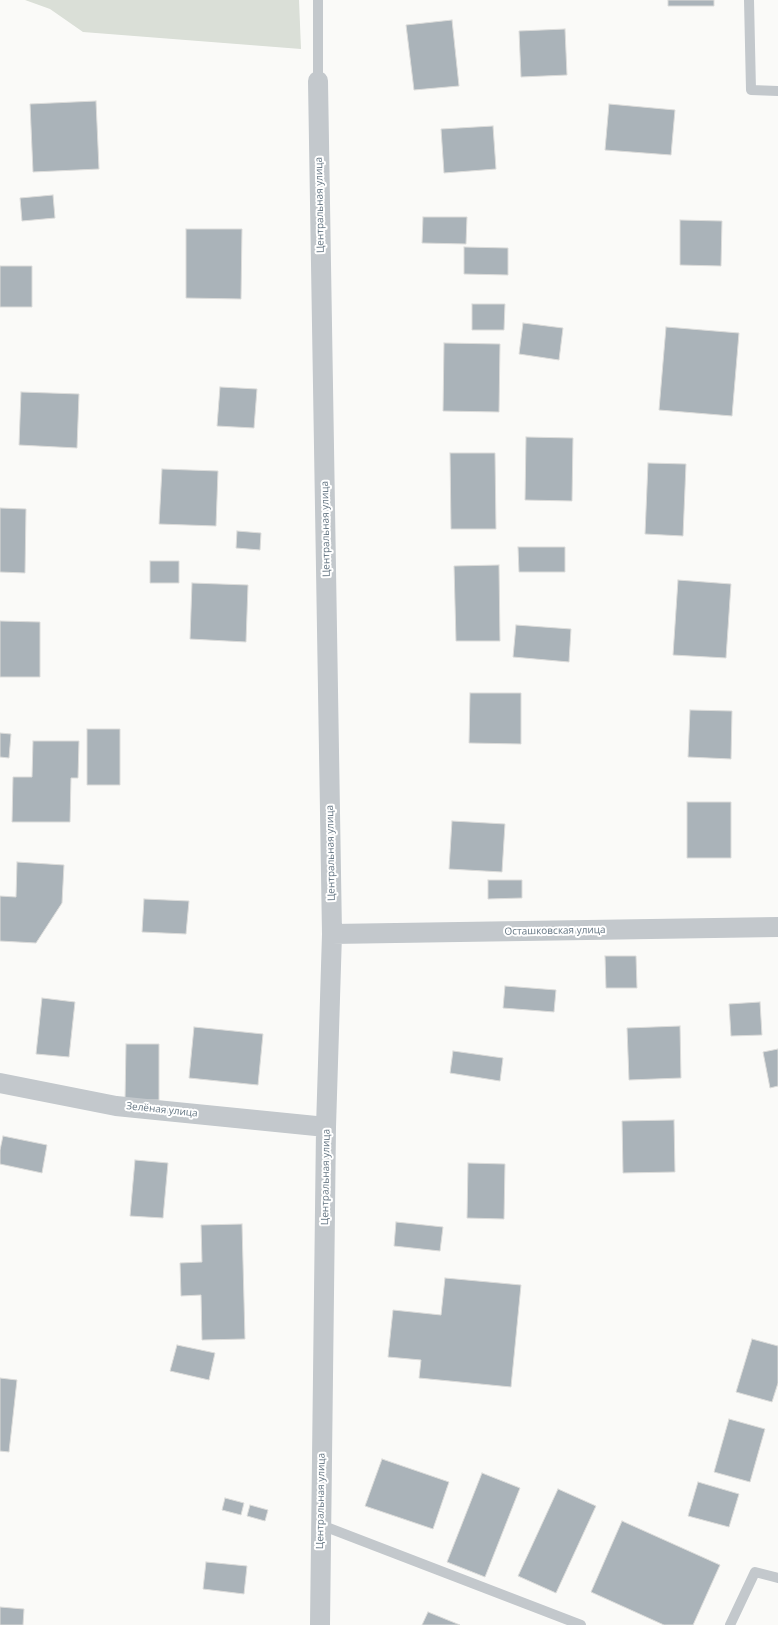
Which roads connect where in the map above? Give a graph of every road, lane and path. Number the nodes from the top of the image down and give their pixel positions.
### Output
1 (318, 0) edge
2 (749, 0) edge
3 (318, 81) joint
4 (778, 90) edge
5 (778, 927) edge
6 (332, 934) junction
7 (0, 1083) edge
8 (326, 1127) junction
9 (320, 1525) junction
10 (778, 1578) edge
11 (320, 1625) edge
12 (581, 1625) edge
13 (730, 1625) edge

1 - 3 lane
2 - 4 lane
3 - 6 street, Центральная улица
5 - 6 street, Осташковская улица
6 - 8 street, Центральная улица
7 - 8 street, Зелёная улица
8 - 9 street, Центральная улица
9 - 11 street, Центральная улица
9 - 12 lane
10 - 13 lane

